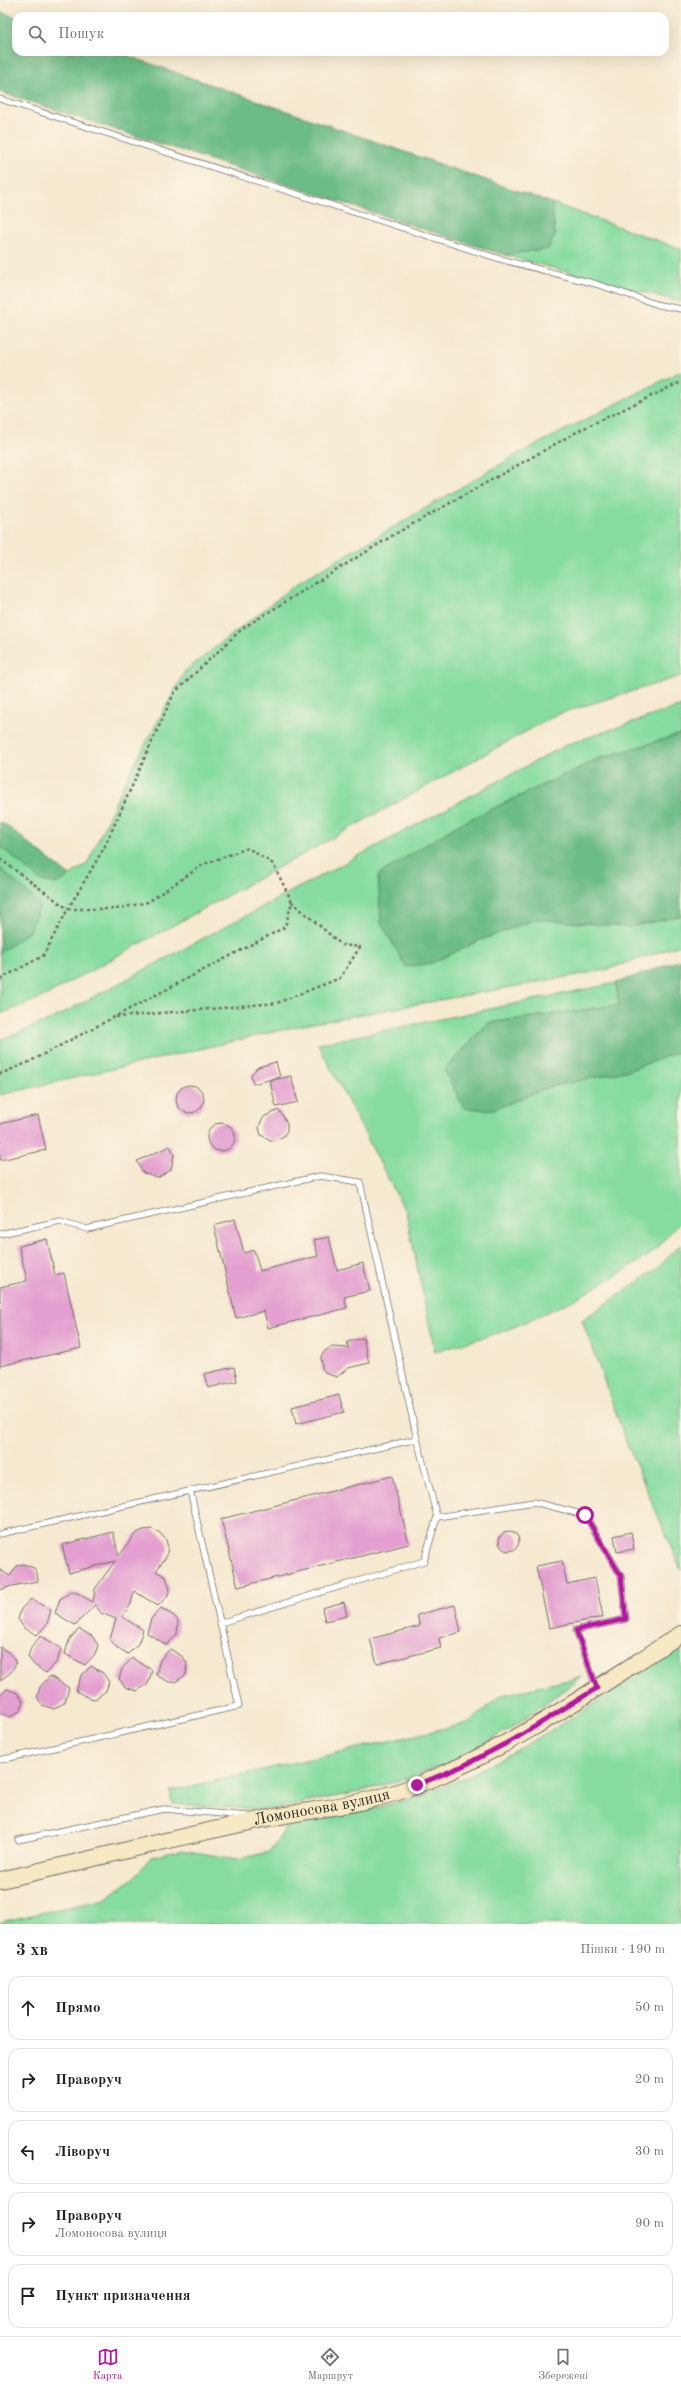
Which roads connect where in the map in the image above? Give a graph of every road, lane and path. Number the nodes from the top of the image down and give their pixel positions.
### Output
1 (0, 99) edge
2 (681, 309) edge
3 (681, 382) edge
4 (0, 859) edge
5 (292, 902) junction
6 (68, 909) junction
7 (0, 979) edge
8 (114, 1017) junction
9 (0, 1074) edge
10 (0, 1234) edge
11 (418, 1439) junction
12 (190, 1490) junction
13 (437, 1517) junction
14 (0, 1534) edge
15 (220, 1623) junction
16 (681, 1634) edge
17 (597, 1688) junction
18 (0, 1760) edge
19 (268, 1818) junction
20 (18, 1840) dead end
21 (0, 1880) edge

1 - 2 lane
3 - 6 path
4 - 6 path
5 - 6 path
5 - 8 path
5 - 8 path
6 - 7 path
8 - 9 path
10 - 11 lane
11 - 12 lane
11 - 13 lane
12 - 14 lane
12 - 15 lane
13 - 15 lane
13 - 17 lane
15 - 18 lane
16 - 17 street, Ломоносова вулиця
17 - 19 street, Ломоносова вулиця
19 - 20 lane
19 - 21 street, Ломоносова вулиця

